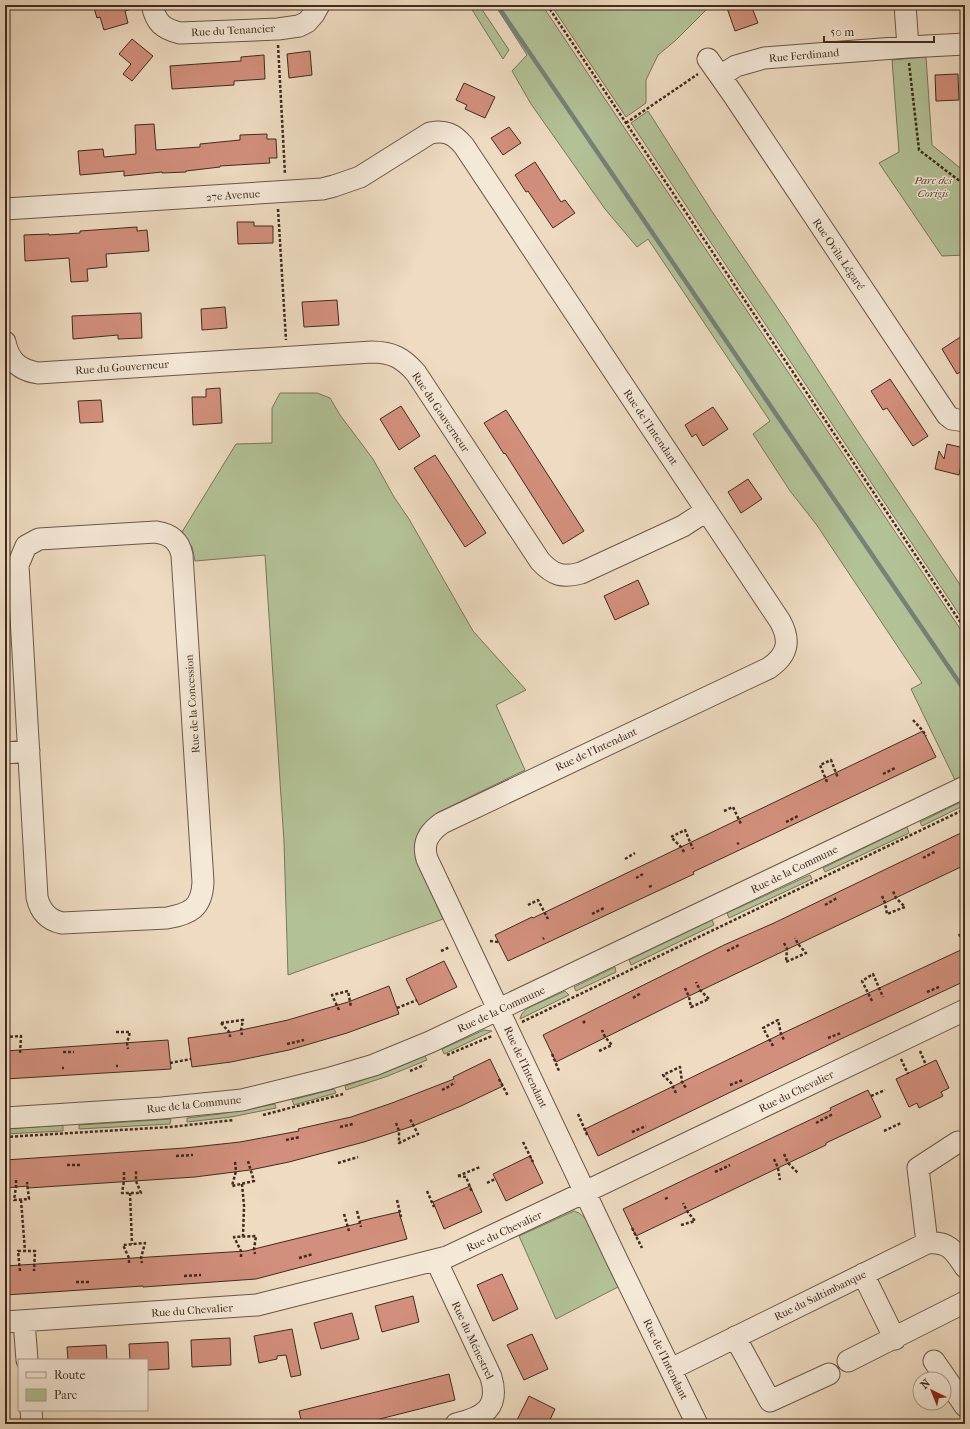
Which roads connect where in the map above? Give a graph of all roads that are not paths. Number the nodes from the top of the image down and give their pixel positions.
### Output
1 (152, 5) edge
2 (319, 5) edge
3 (905, 5) edge
4 (965, 44) edge
5 (908, 47) junction
6 (710, 69) joint
7 (446, 132) joint
8 (5, 209) edge
9 (9, 351) edge
10 (965, 421) edge
11 (706, 510) junction
12 (29, 751) junction
13 (5, 753) edge
14 (965, 787) edge
15 (499, 1010) junction
16 (965, 1010) edge
17 (5, 1118) edge
18 (958, 1142) dead end
19 (585, 1192) junction
20 (927, 1243) junction
21 (436, 1260) junction
22 (965, 1266) edge
23 (862, 1274) junction
24 (965, 1302) edge
25 (15, 1322) edge
26 (735, 1337) junction
27 (895, 1339) junction
28 (27, 1359) edge
29 (848, 1361) dead end
30 (934, 1361) dead end
31 (671, 1369) junction
32 (829, 1374) dead end
33 (965, 1406) edge
34 (30, 1411) edge
35 (32, 1424) edge
36 (456, 1424) edge
37 (697, 1424) edge

1 - 2 street, Rue du Tenancier
3 - 5 street
4 - 5 street, Rue Ferdinand
5 - 6 street, Rue Ferdinand
6 - 10 street, Rue Ovila-Légaré
7 - 8 street, 27e Avenue
7 - 11 street, Rue de l'Intendant
9 - 11 street, Rue du Gouverneur
11 - 15 street, Rue de l'Intendant
12 - 12 street, Rue de la Concession
12 - 13 street
14 - 15 street, Rue de la Commune
15 - 17 street, Rue de la Commune
15 - 19 street, Rue de l'Intendant
16 - 19 street, Rue du Chevalier
18 - 20 street
19 - 21 street, Rue du Chevalier
19 - 31 street, Rue de l'Intendant
20 - 22 street
20 - 23 street, Rue du Saltimbanque
21 - 25 street, Rue du Chevalier
21 - 36 street, Rue du Ménestrel
23 - 26 street, Rue du Saltimbanque
23 - 27 street
24 - 27 street
25 - 28 street
26 - 31 street, Rue du Saltimbanque
26 - 32 street
27 - 29 street
30 - 33 street
31 - 37 street, Rue de l'Intendant
34 - 35 street

